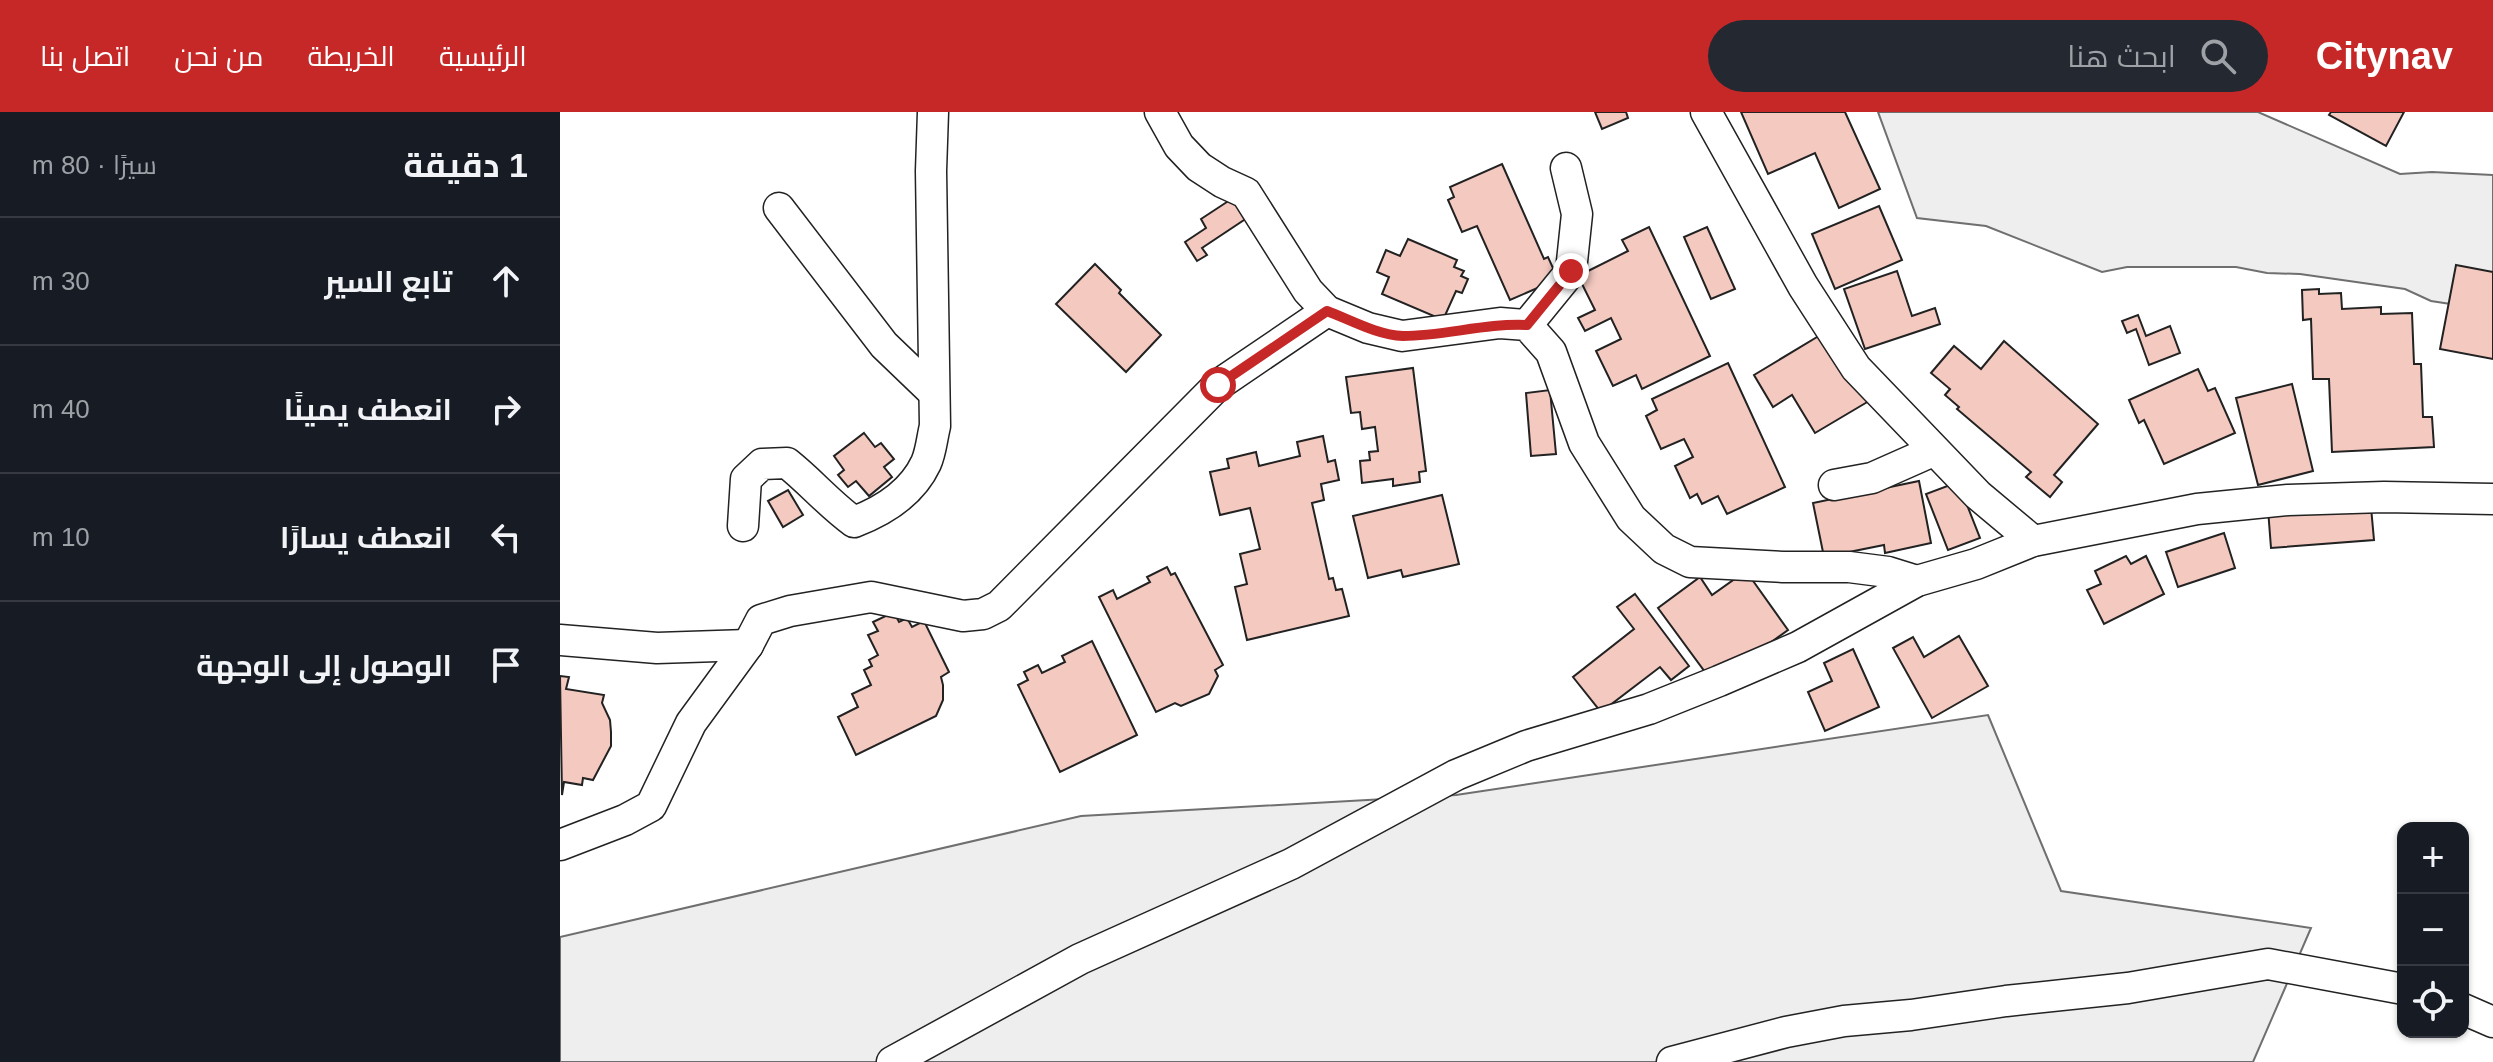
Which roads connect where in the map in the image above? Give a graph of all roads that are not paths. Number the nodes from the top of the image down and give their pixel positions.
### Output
1 (1160, 112) edge
2 (1706, 112) edge
3 (927, 119) edge
4 (1566, 168) dead end
5 (779, 208) dead end
6 (1327, 311) junction
7 (1527, 325) junction
8 (934, 393) junction
9 (1933, 451) junction
10 (1834, 485) dead end
11 (2493, 499) edge
12 (743, 526) dead end
13 (2033, 541) junction
14 (1917, 581) junction
15 (560, 640) edge
16 (748, 645) junction
17 (560, 845) edge
18 (2397, 988) edge
19 (2469, 1012) edge
20 (2493, 1022) edge
21 (892, 1062) edge
22 (1672, 1062) edge

1 - 6 street
2 - 9 street
3 - 8 street
4 - 7 street
5 - 8 street
6 - 7 street
6 - 16 street
7 - 14 street
8 - 12 street
9 - 10 street
9 - 13 street
11 - 13 street
13 - 14 street
14 - 21 street
15 - 16 street
16 - 17 street
18 - 22 street
19 - 20 street

